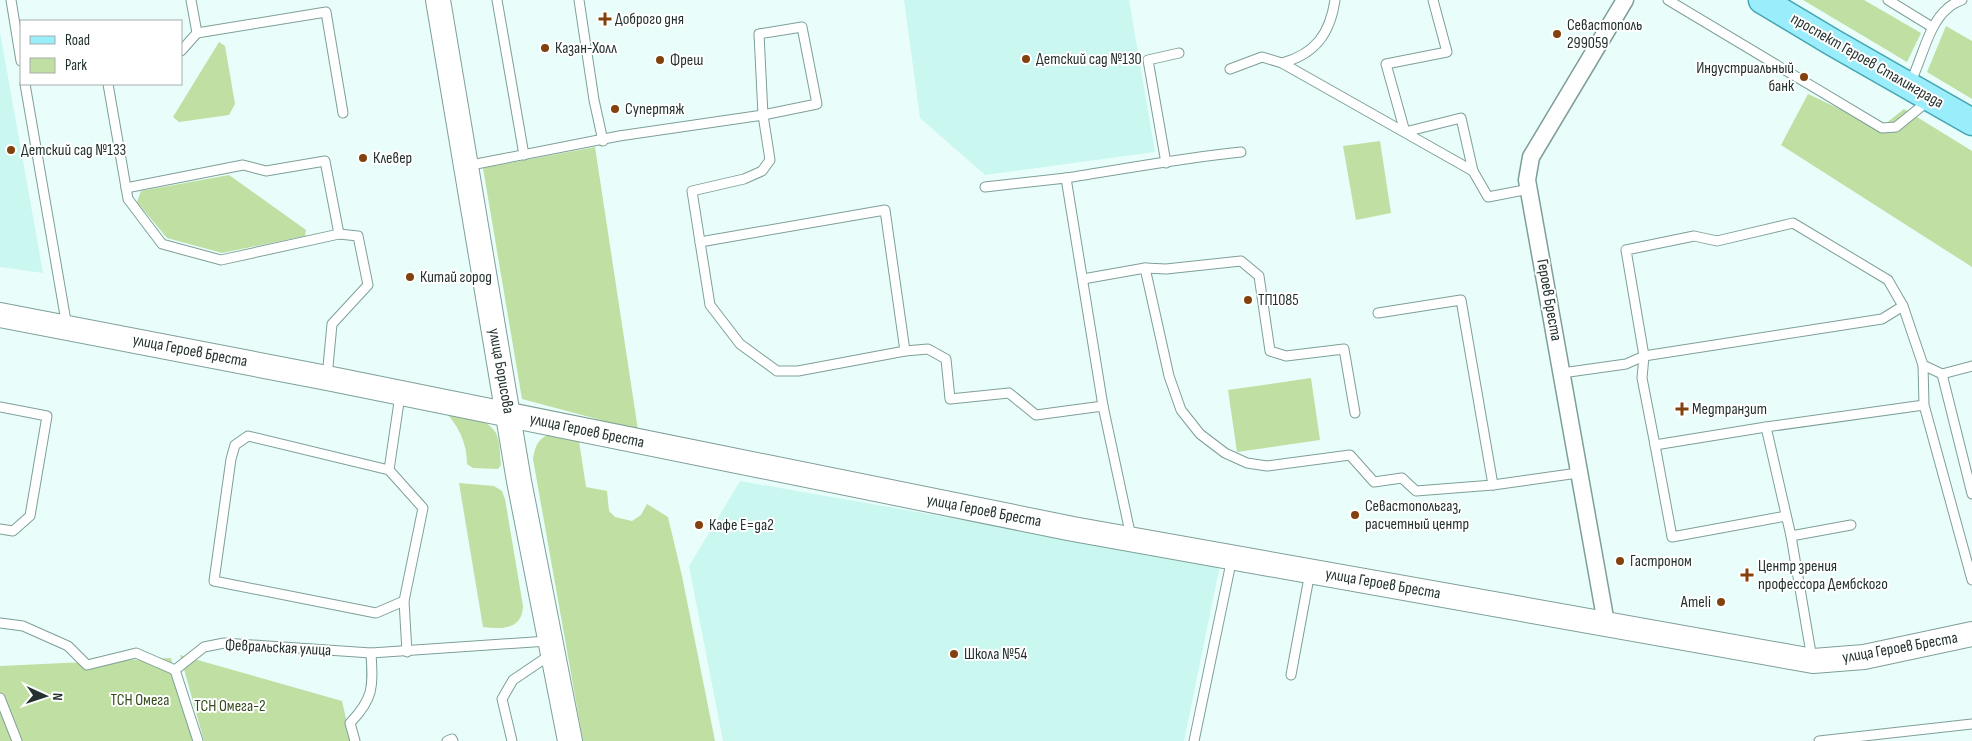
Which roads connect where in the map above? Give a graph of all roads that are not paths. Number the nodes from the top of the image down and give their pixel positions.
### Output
1 (11, 0) edge
2 (191, 0) edge
3 (438, 0) edge
4 (496, 0) edge
5 (579, 0) edge
6 (1335, 0) edge
7 (1433, 0) edge
8 (1625, 0) edge
9 (1668, 0) edge
10 (1762, 0) edge
11 (1888, 0) edge
12 (1962, 0) edge
13 (1932, 26) junction
14 (196, 33) junction
15 (182, 50) edge
16 (1179, 53) dead end
17 (20, 55) edge
18 (1282, 63) junction
19 (1230, 69) dead end
20 (25, 85) edge
21 (108, 85) edge
22 (1908, 85) junction
23 (1931, 98) junction
24 (343, 113) dead end
25 (763, 114) junction
26 (1972, 122) edge
27 (1405, 132) junction
28 (603, 141) junction
29 (1241, 152) dead end
30 (524, 155) junction
31 (1166, 163) junction
32 (465, 166) junction
33 (1473, 171) junction
34 (1066, 178) junction
35 (985, 186) dead end
36 (126, 188) junction
37 (1529, 189) junction
38 (339, 234) junction
39 (700, 242) junction
40 (1145, 268) junction
41 (1083, 279) junction
42 (1903, 306) junction
43 (1378, 313) dead end
44 (0, 315) edge
45 (67, 328) junction
46 (905, 352) junction
47 (1644, 356) junction
48 (1923, 365) junction
49 (1972, 366) edge
50 (1562, 373) junction
51 (1942, 374) junction
52 (327, 378) junction
53 (401, 392) junction
54 (1924, 405) junction
55 (1103, 406) junction
56 (0, 407) edge
57 (1356, 412) dead end
58 (508, 414) junction
59 (1766, 427) junction
60 (1655, 445) junction
61 (389, 470) junction
62 (1578, 473) junction
63 (1493, 485) junction
64 (1972, 494) edge
65 (1786, 516) junction
66 (1851, 525) dead end
67 (0, 529) edge
68 (1791, 536) junction
69 (1131, 538) junction
70 (1232, 558) junction
71 (1310, 572) junction
72 (1972, 580) edge
73 (404, 601) junction
74 (0, 623) edge
75 (1606, 624) junction
76 (1972, 634) edge
77 (551, 647) junction
78 (407, 652) junction
79 (371, 653) junction
80 (1813, 661) junction
81 (175, 670) junction
82 (1291, 675) dead end
83 (0, 698) edge
84 (1972, 724) edge
85 (17, 741) edge
86 (198, 741) edge
87 (354, 741) edge
88 (447, 741) edge
89 (453, 741) edge
90 (512, 741) edge
91 (570, 741) edge
92 (1194, 741) edge
93 (1819, 741) edge

1 - 17 lane
2 - 14 lane
3 - 32 street, улица Борисова
4 - 30 lane
5 - 28 lane
6 - 18 lane
7 - 27 lane
8 - 37 street, Героев Бреста
9 - 23 lane
10 - 22 main road, проспект Героев Сталинграда
11 - 13 lane
12 - 13 lane
13 - 22 lane
14 - 15 lane
14 - 24 lane
16 - 31 lane
18 - 19 lane
18 - 27 lane
20 - 45 lane
21 - 36 lane
22 - 23 main road, проспект Героев Сталинграда
23 - 26 main road, проспект Героев Сталинграда
25 - 25 lane
25 - 28 lane
25 - 39 lane
27 - 33 lane
27 - 33 lane
28 - 30 lane
29 - 31 lane
30 - 32 lane
31 - 34 lane
32 - 58 street, улица Борисова
33 - 37 lane
34 - 35 lane
34 - 41 lane
36 - 38 lane
36 - 38 lane
37 - 50 street, Героев Бреста
38 - 52 lane
39 - 46 lane
39 - 46 lane
40 - 41 lane
40 - 57 lane
40 - 63 lane
41 - 55 lane
42 - 47 lane
42 - 47 lane
42 - 48 lane
43 - 63 lane
44 - 45 street, улица Героев Бреста
45 - 52 street, улица Героев Бреста
46 - 55 lane
47 - 50 lane
47 - 60 lane
48 - 51 lane
48 - 54 lane
49 - 51 lane
50 - 62 street, Героев Бреста
51 - 64 lane
52 - 53 street, улица Героев Бреста
53 - 58 street, улица Героев Бреста
53 - 61 lane
54 - 59 lane
54 - 72 lane
55 - 69 lane
56 - 67 lane
58 - 69 street, улица Героев Бреста
58 - 77 street, улица Борисова
59 - 60 lane
59 - 65 lane
60 - 65 lane
61 - 73 lane
61 - 73 lane
62 - 63 lane
62 - 75 street, Героев Бреста
65 - 68 lane
66 - 68 lane
68 - 80 lane
69 - 70 street, улица Героев Бреста
70 - 71 street, улица Героев Бреста
70 - 92 lane
71 - 75 street, улица Героев Бреста
71 - 82 lane
73 - 78 lane
74 - 81 lane
75 - 80 street, улица Героев Бреста
76 - 80 street, улица Героев Бреста
77 - 78 lane, Февральская улица
77 - 90 lane
77 - 91 street, улица Борисова
78 - 79 lane, Февральская улица
79 - 81 lane, Февральская улица
79 - 87 lane
81 - 86 lane
83 - 85 lane
84 - 93 lane
88 - 89 lane

